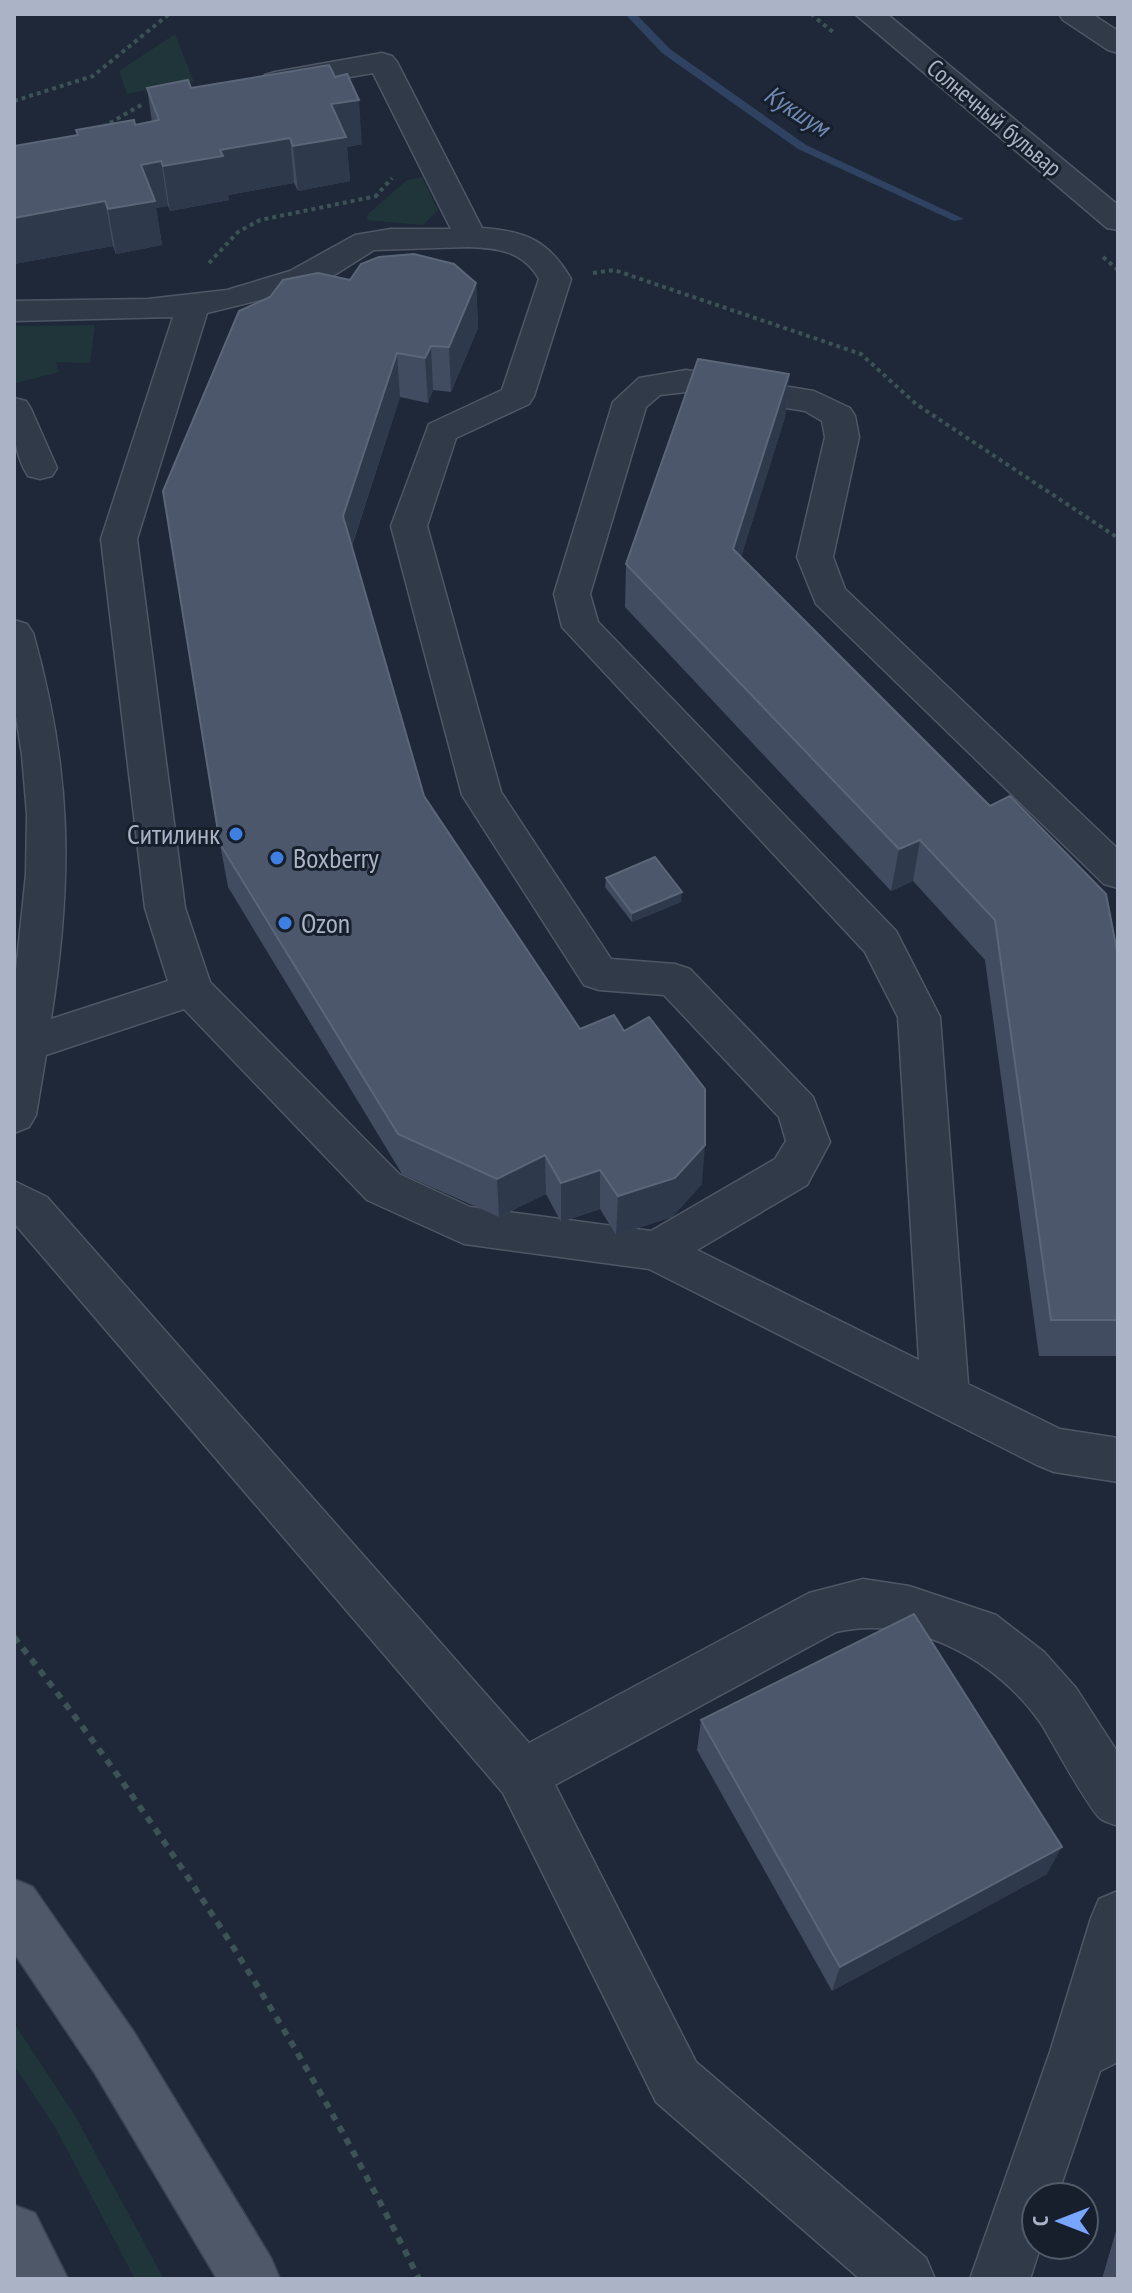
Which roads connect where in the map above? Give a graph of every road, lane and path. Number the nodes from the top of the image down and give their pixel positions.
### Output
1 (169, 14) edge
2 (869, 14) edge
3 (910, 14) edge
4 (1073, 14) edge
5 (1118, 44) edge
6 (244, 86) edge
7 (401, 100) junction
8 (14, 101) edge
9 (143, 104) dead end
10 (94, 132) edge
11 (1118, 185) edge
12 (377, 196) junction
13 (1118, 221) edge
14 (471, 238) junction
15 (344, 253) junction
16 (197, 304) junction
17 (14, 311) edge
18 (14, 409) edge
19 (40, 468) dead end
20 (14, 633) edge
21 (1118, 873) edge
22 (192, 990) junction
23 (27, 1044) junction
24 (14, 1115) edge
25 (14, 1200) edge
26 (656, 1251) junction
27 (945, 1395) junction
28 (1118, 1460) edge
29 (14, 1637) edge
30 (522, 1775) junction
31 (1118, 1800) edge
32 (14, 1906) edge
33 (1118, 1918) edge
34 (1098, 2042) edge
35 (14, 2234) edge
36 (38, 2279) edge
37 (250, 2279) edge
38 (419, 2279) edge
39 (905, 2279) edge
40 (1000, 2279) edge

1 - 8 path
2 - 13 street, Солнечный бульвар
3 - 11 street, Солнечный бульвар
4 - 5 street
6 - 7 street
7 - 12 path
7 - 14 street
9 - 10 path
12 - 15 path
12 - 16 path
14 - 15 street
14 - 26 street
15 - 16 street
16 - 17 street
16 - 22 street
18 - 19 street
20 - 23 street
21 - 27 street
22 - 23 street
22 - 26 street
23 - 24 street
25 - 30 street
26 - 27 street
27 - 28 street
29 - 38 path
30 - 31 street
30 - 39 street
32 - 37 main road
33 - 34 street
34 - 40 street
35 - 36 main road

